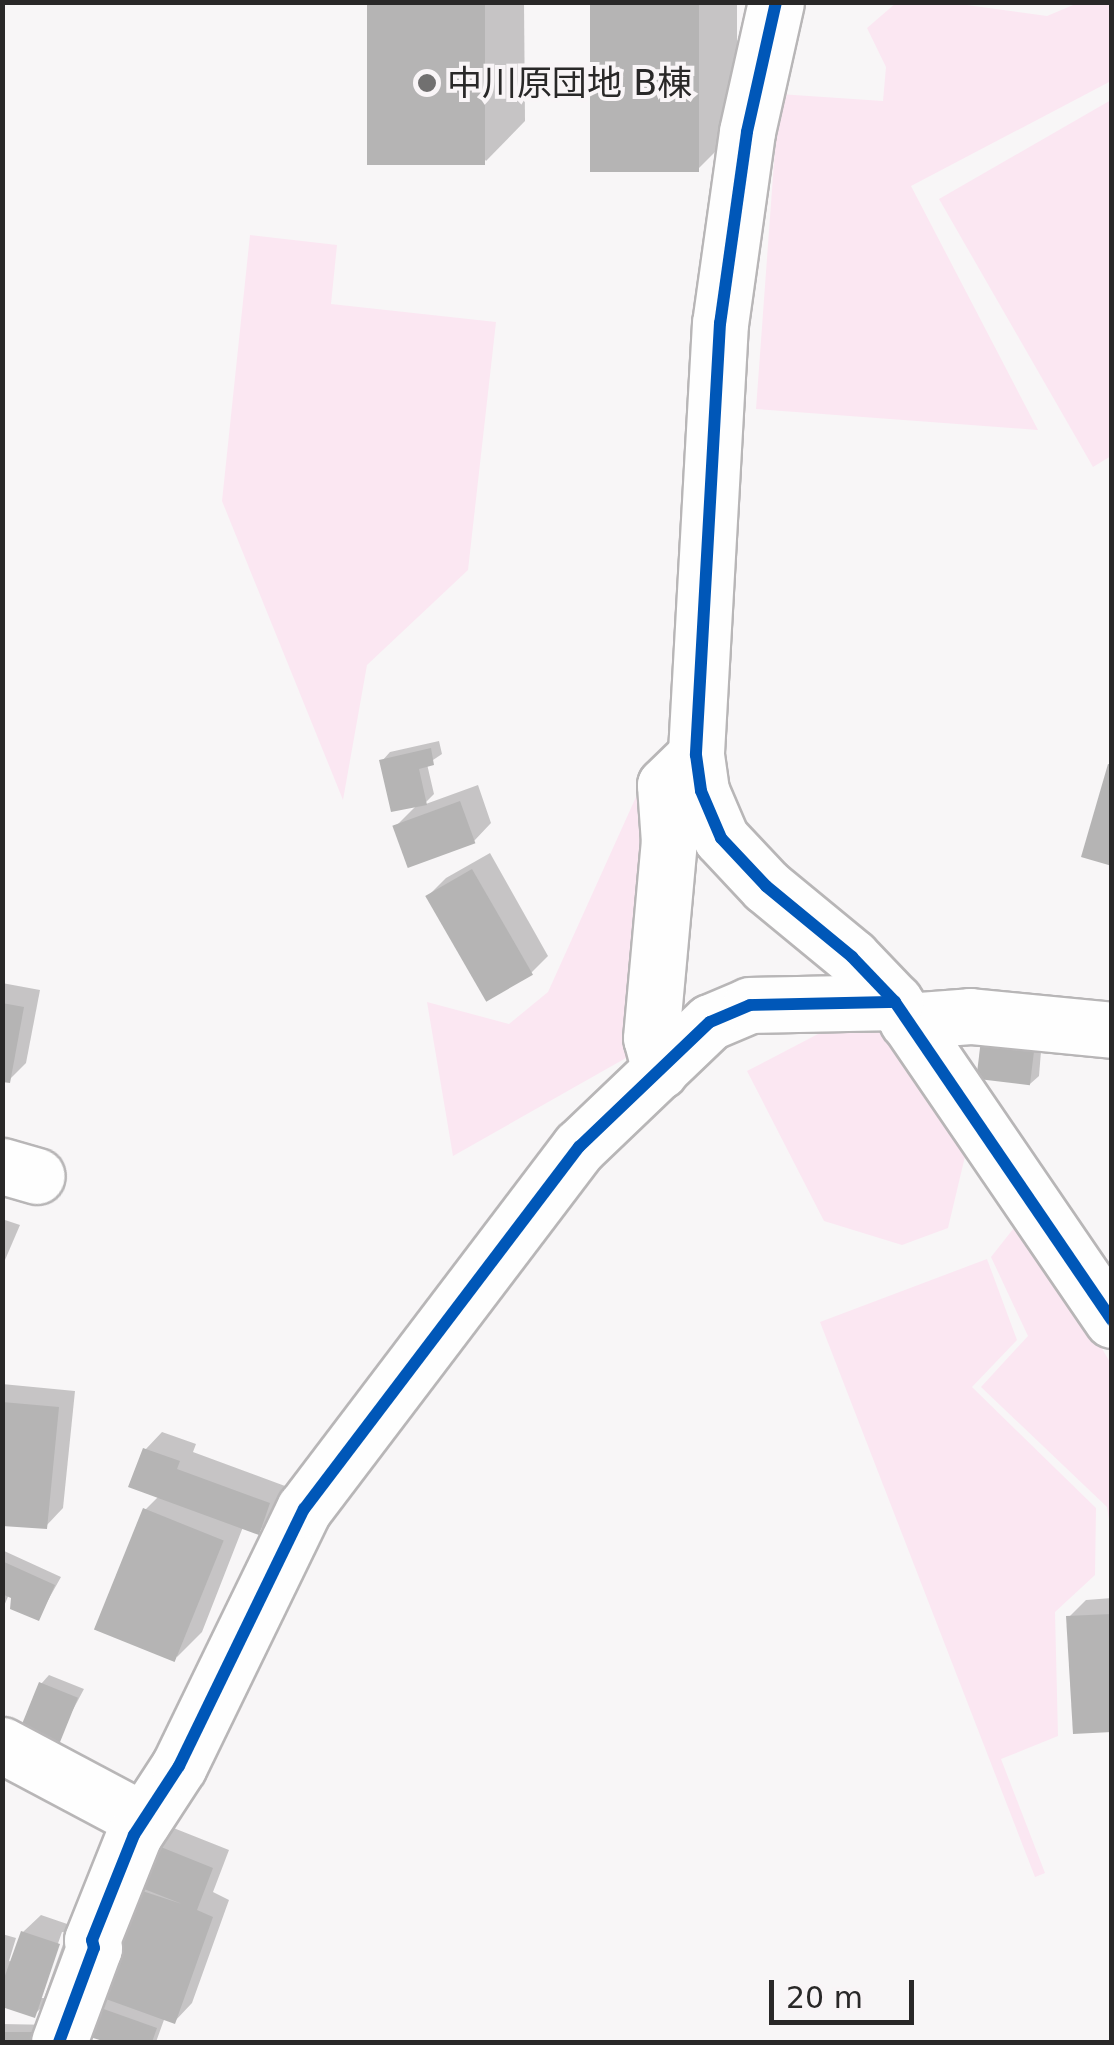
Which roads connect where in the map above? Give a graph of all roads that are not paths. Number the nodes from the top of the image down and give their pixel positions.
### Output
1 (776, 2) edge
2 (696, 755) junction
3 (901, 1012) junction
4 (1112, 1030) edge
5 (660, 1071) junction
6 (1112, 1320) edge
7 (2, 1744) edge
8 (2, 1785) edge
9 (137, 1831) junction
10 (59, 2042) edge

1 - 2 street
2 - 3 street
2 - 5 street
3 - 4 street
3 - 5 street
3 - 6 street
5 - 9 street
7 - 9 street
8 - 9 street
9 - 10 street

